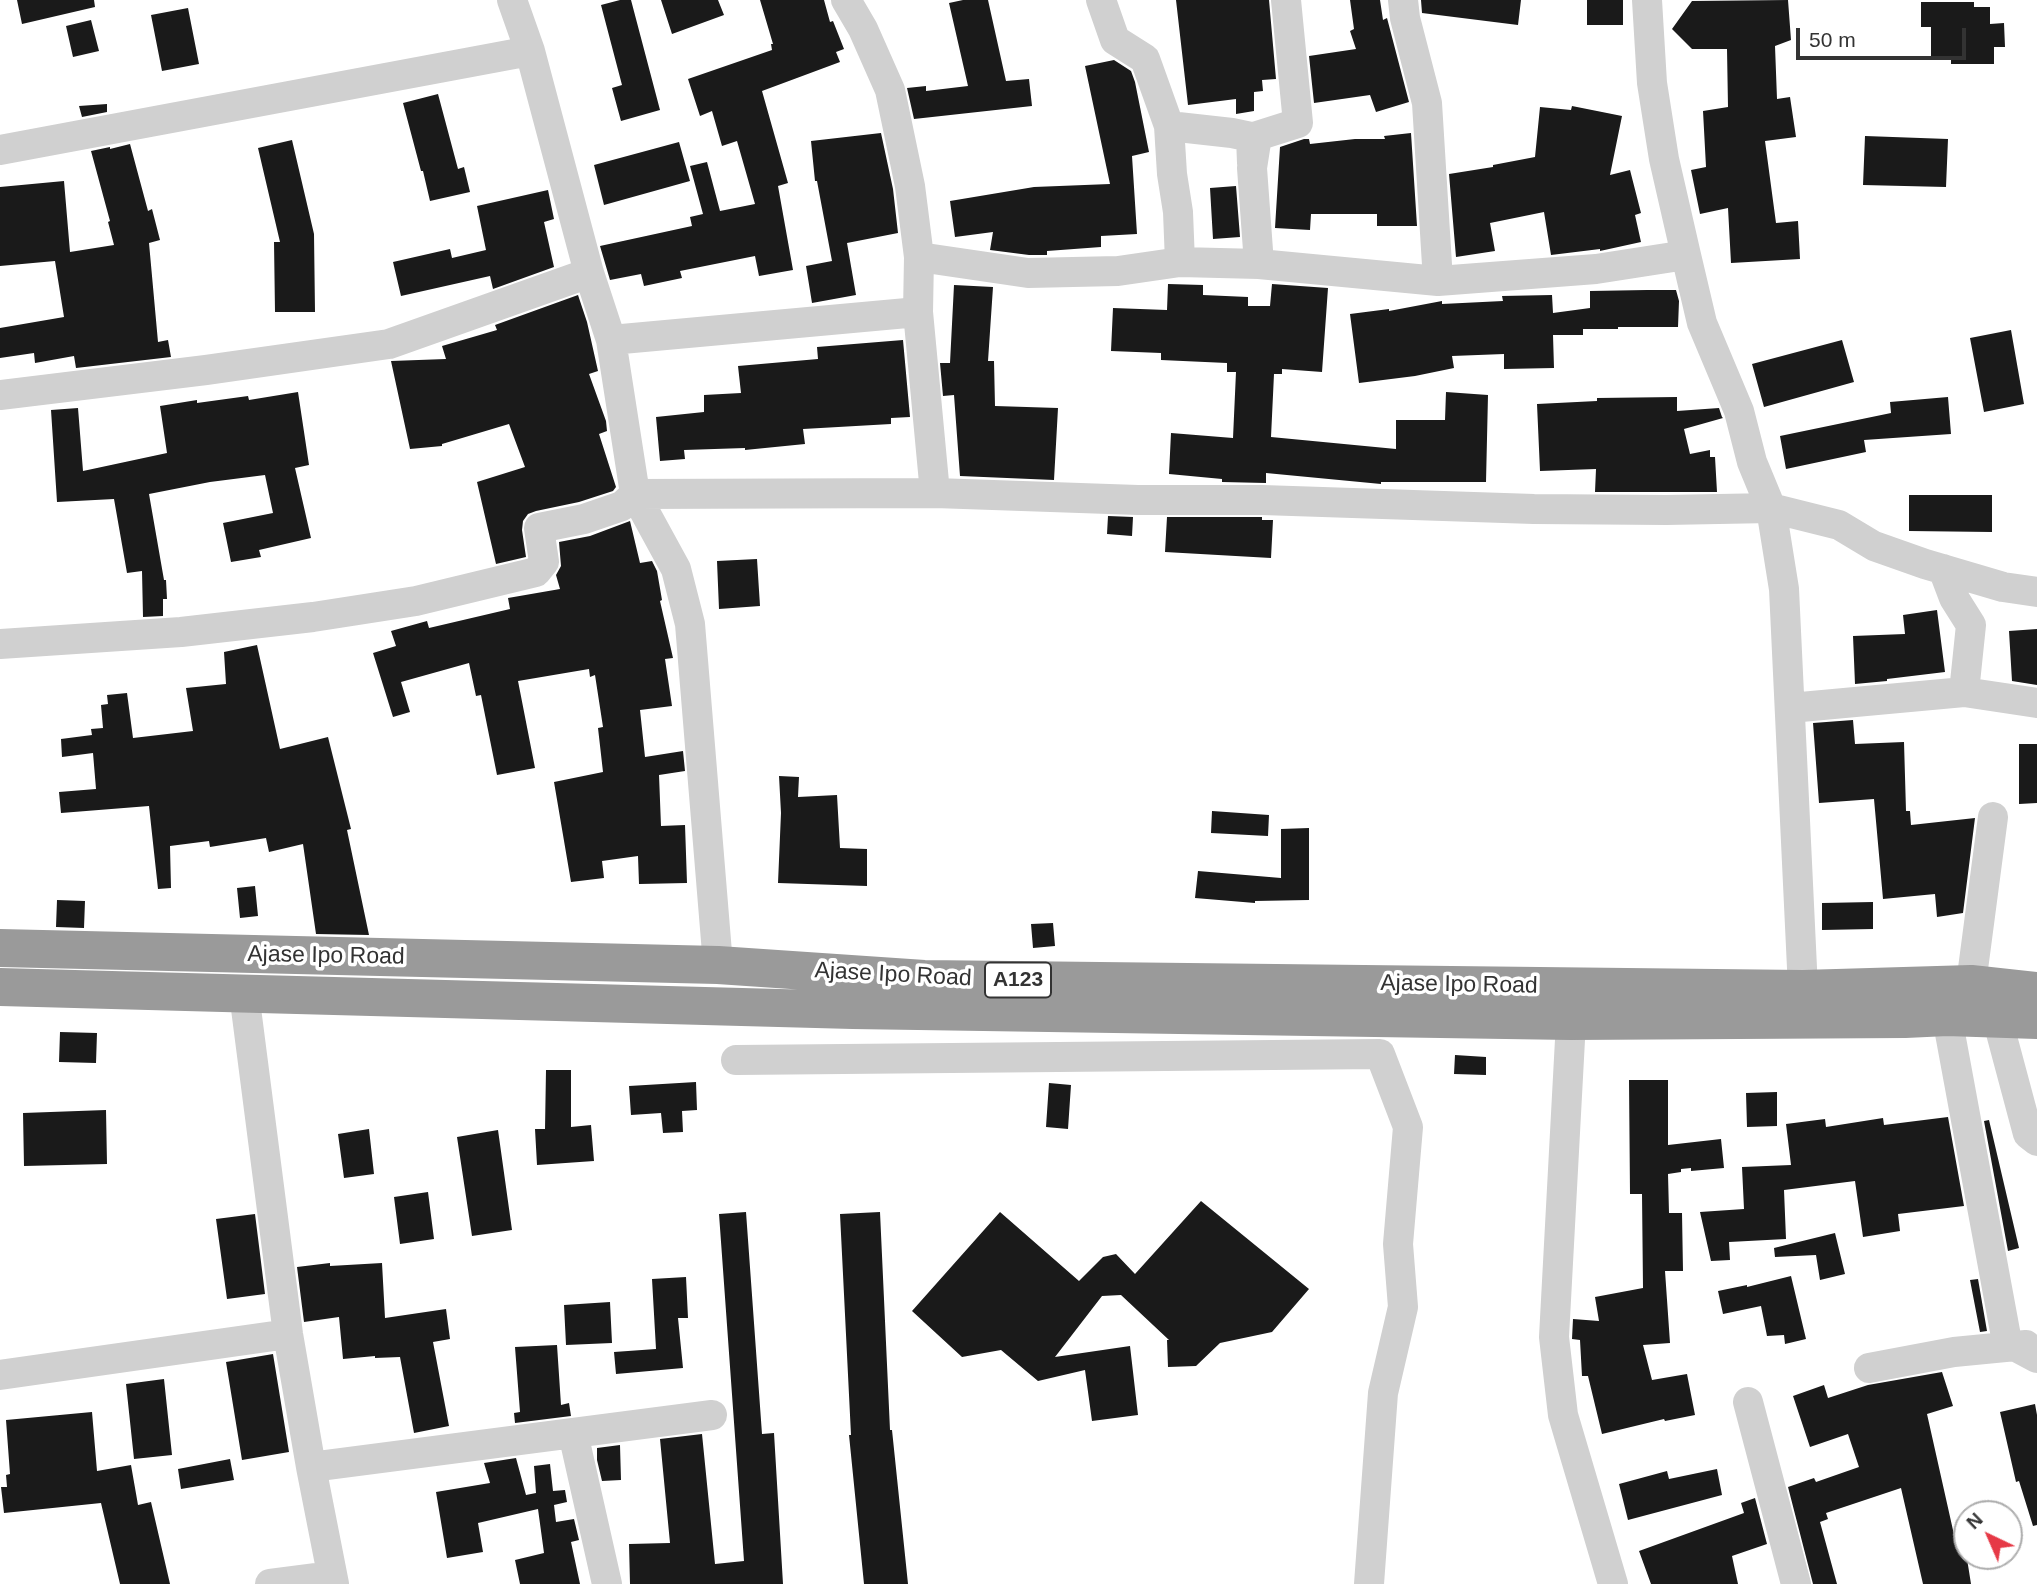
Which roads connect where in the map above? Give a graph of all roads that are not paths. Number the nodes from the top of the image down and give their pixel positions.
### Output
1 (512, 0) edge
2 (846, 0) edge
3 (1101, 0) edge
4 (1286, 0) edge
5 (1403, 0) edge
6 (1647, 0) edge
7 (530, 51) junction
8 (1169, 126) junction
9 (0, 149) edge
10 (1252, 168) junction
11 (1686, 255) junction
12 (919, 257) junction
13 (1180, 262) junction
14 (1259, 264) junction
15 (589, 273) junction
16 (1438, 281) junction
17 (918, 312) junction
18 (611, 340) junction
19 (0, 395) edge
20 (935, 493) junction
21 (635, 494) junction
22 (1770, 508) junction
23 (1943, 569) junction
24 (1998, 586) junction
25 (2037, 592) edge
26 (1971, 625) junction
27 (0, 644) edge
28 (1964, 692) junction
29 (2037, 704) edge
30 (1790, 708) junction
31 (1993, 817) dead end
32 (0, 948) edge
33 (718, 965) junction
34 (1971, 984) junction
35 (0, 987) edge
36 (1803, 989) junction
37 (2037, 991) edge
38 (244, 993) junction
39 (1947, 1017) junction
40 (1997, 1018) junction
41 (2037, 1020) edge
42 (1571, 1021) junction
43 (736, 1060) dead end
44 (2037, 1141) edge
45 (288, 1334) junction
46 (2030, 1350) edge
47 (1869, 1368) dead end
48 (0, 1375) edge
49 (1748, 1402) dead end
50 (712, 1415) dead end
51 (573, 1433) junction
52 (311, 1467) junction
53 (333, 1580) edge
54 (271, 1584) edge
55 (607, 1584) edge
56 (1369, 1584) edge
57 (1613, 1584) edge
58 (1796, 1584) edge

1 - 7 street
2 - 12 street
3 - 8 street
4 - 10 street
5 - 16 street
6 - 11 street
7 - 9 street
7 - 15 street
8 - 10 street
8 - 13 street
10 - 14 street
11 - 16 street
11 - 22 street
12 - 13 street
12 - 17 street
13 - 14 street
14 - 16 street
15 - 18 street
15 - 19 street
17 - 18 street
17 - 20 street
18 - 21 street
20 - 21 street
20 - 22 street
21 - 27 street
21 - 33 street
22 - 23 street
22 - 30 street
23 - 24 street
23 - 26 street
24 - 25 street
24 - 26 street
26 - 28 street
28 - 29 street
28 - 30 street
30 - 36 street
31 - 34 street
32 - 33 highway, Ajase Ipo Road / A123
33 - 36 highway, Ajase Ipo Road / A123
34 - 36 highway, Ajase Ipo Road / A123
34 - 37 highway, Ajase Ipo Road / A123
35 - 38 highway, Ajase Ipo Road / A123
38 - 42 highway, Ajase Ipo Road / A123
38 - 45 street
39 - 40 highway, Ajase Ipo Road / A123
39 - 42 highway, Ajase Ipo Road / A123
39 - 46 street
40 - 41 highway, Ajase Ipo Road / A123
40 - 44 street
42 - 57 street
43 - 56 street
45 - 48 street
45 - 52 street
46 - 47 street
49 - 58 street
50 - 51 street
51 - 52 street
51 - 55 street
52 - 53 street
53 - 54 street

